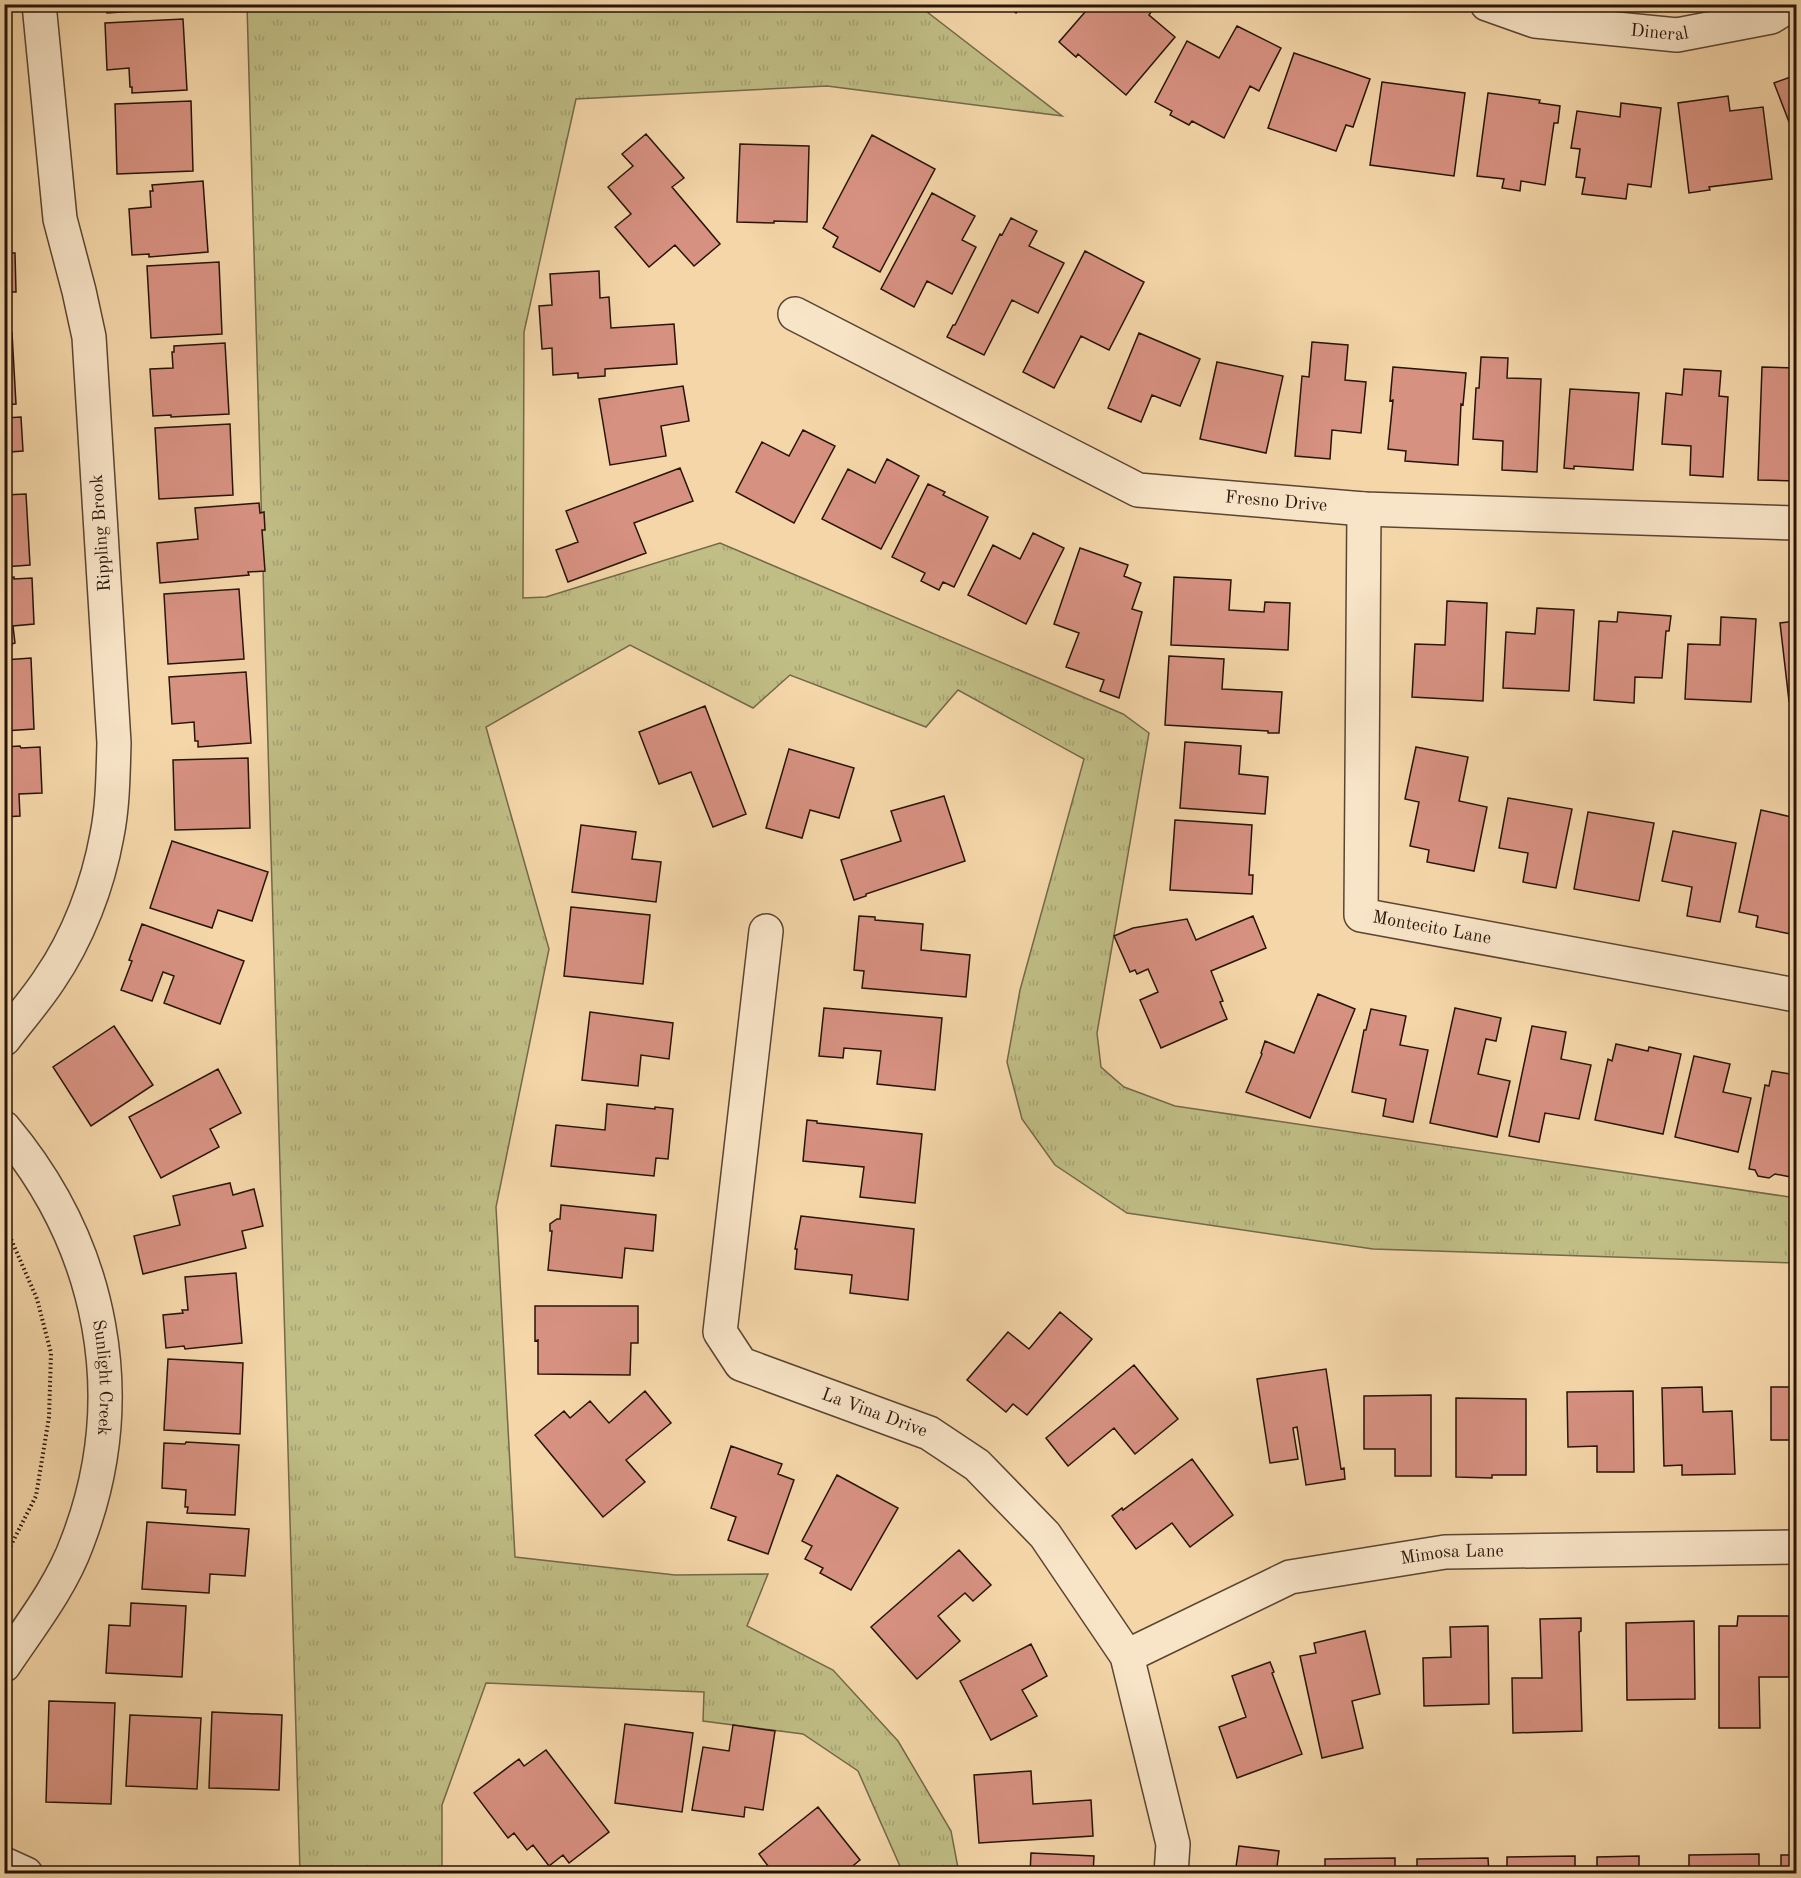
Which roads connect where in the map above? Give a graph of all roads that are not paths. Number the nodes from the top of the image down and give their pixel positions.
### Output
1 (39, 4) edge
2 (1487, 4) edge
3 (1792, 4) edge
4 (795, 314) dead end
5 (1364, 509) junction
6 (1797, 523) edge
7 (766, 932) dead end
8 (1797, 995) edge
9 (4, 1039) edge
10 (4, 1128) edge
11 (1797, 1547) edge
12 (1127, 1656) junction
13 (4, 1665) edge
14 (4, 1864) edge
15 (26, 1874) edge
16 (1171, 1874) edge

1 - 9 street, Rippling Brook
2 - 3 street, Dineral
4 - 5 street, Fresno Drive
5 - 6 street, Fresno Drive
5 - 8 street, Montecito Lane
7 - 12 street, La Vina Drive
10 - 13 street, Sunlight Creek
11 - 12 street, Mimosa Lane
12 - 16 street, La Vina Drive
14 - 15 street

